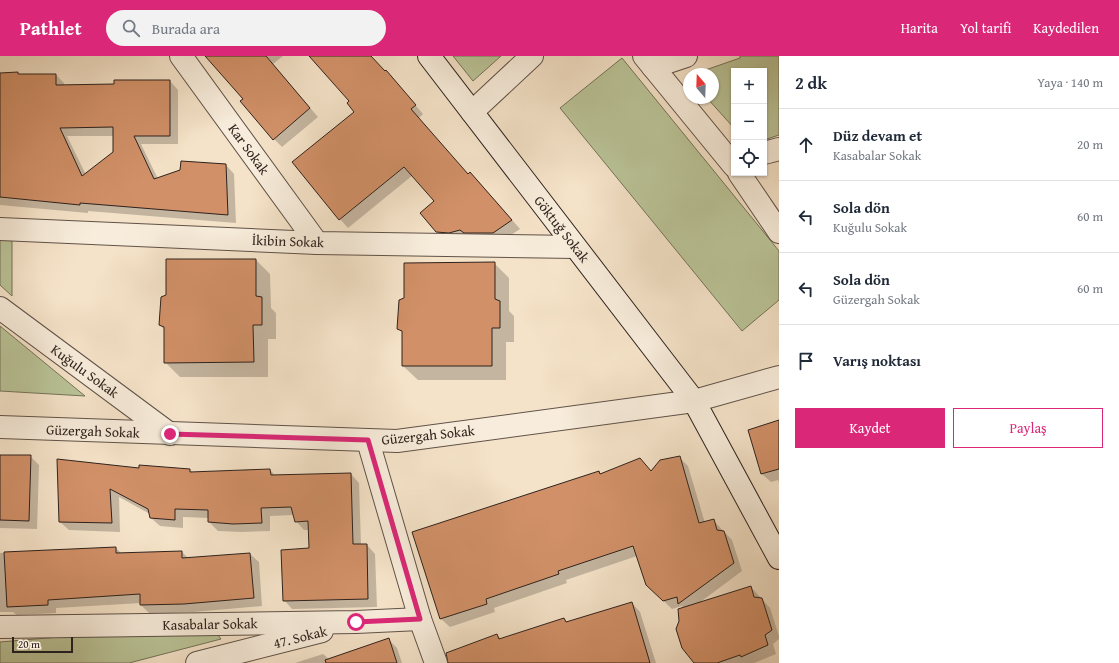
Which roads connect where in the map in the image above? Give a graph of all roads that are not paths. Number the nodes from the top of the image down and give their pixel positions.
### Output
1 (181, 56) edge
2 (429, 56) edge
3 (532, 56) edge
4 (686, 56) edge
5 (649, 62) edge
6 (472, 112) junction
7 (779, 149) edge
8 (767, 152) edge
9 (731, 161) edge
10 (741, 176) edge
11 (0, 229) edge
12 (779, 232) edge
13 (317, 243) junction
14 (575, 246) junction
15 (0, 308) edge
16 (779, 377) edge
17 (694, 401) junction
18 (0, 427) edge
19 (170, 434) junction
20 (368, 440) junction
21 (779, 558) edge
22 (420, 619) junction
23 (356, 622) junction
24 (0, 627) edge
25 (197, 663) edge
26 (436, 663) edge

1 - 13 street, Kar Sokak
2 - 6 street, Göktuğ Sokak
3 - 6 street
4 - 5 street
5 - 9 street
6 - 14 street, Göktuğ Sokak
7 - 8 street
10 - 12 street
11 - 13 street, İkibin Sokak
13 - 14 street, İkibin Sokak
14 - 17 street, Göktuğ Sokak
15 - 19 street, Kuğulu Sokak
16 - 17 street, Güzergah Sokak
17 - 20 street, Güzergah Sokak
17 - 21 street, Göktuğ Sokak
18 - 19 street, Güzergah Sokak
19 - 20 street, Güzergah Sokak
20 - 22 street
22 - 23 street, Kasabalar Sokak
22 - 26 street
23 - 24 street, Kasabalar Sokak
23 - 25 street, 47. Sokak

